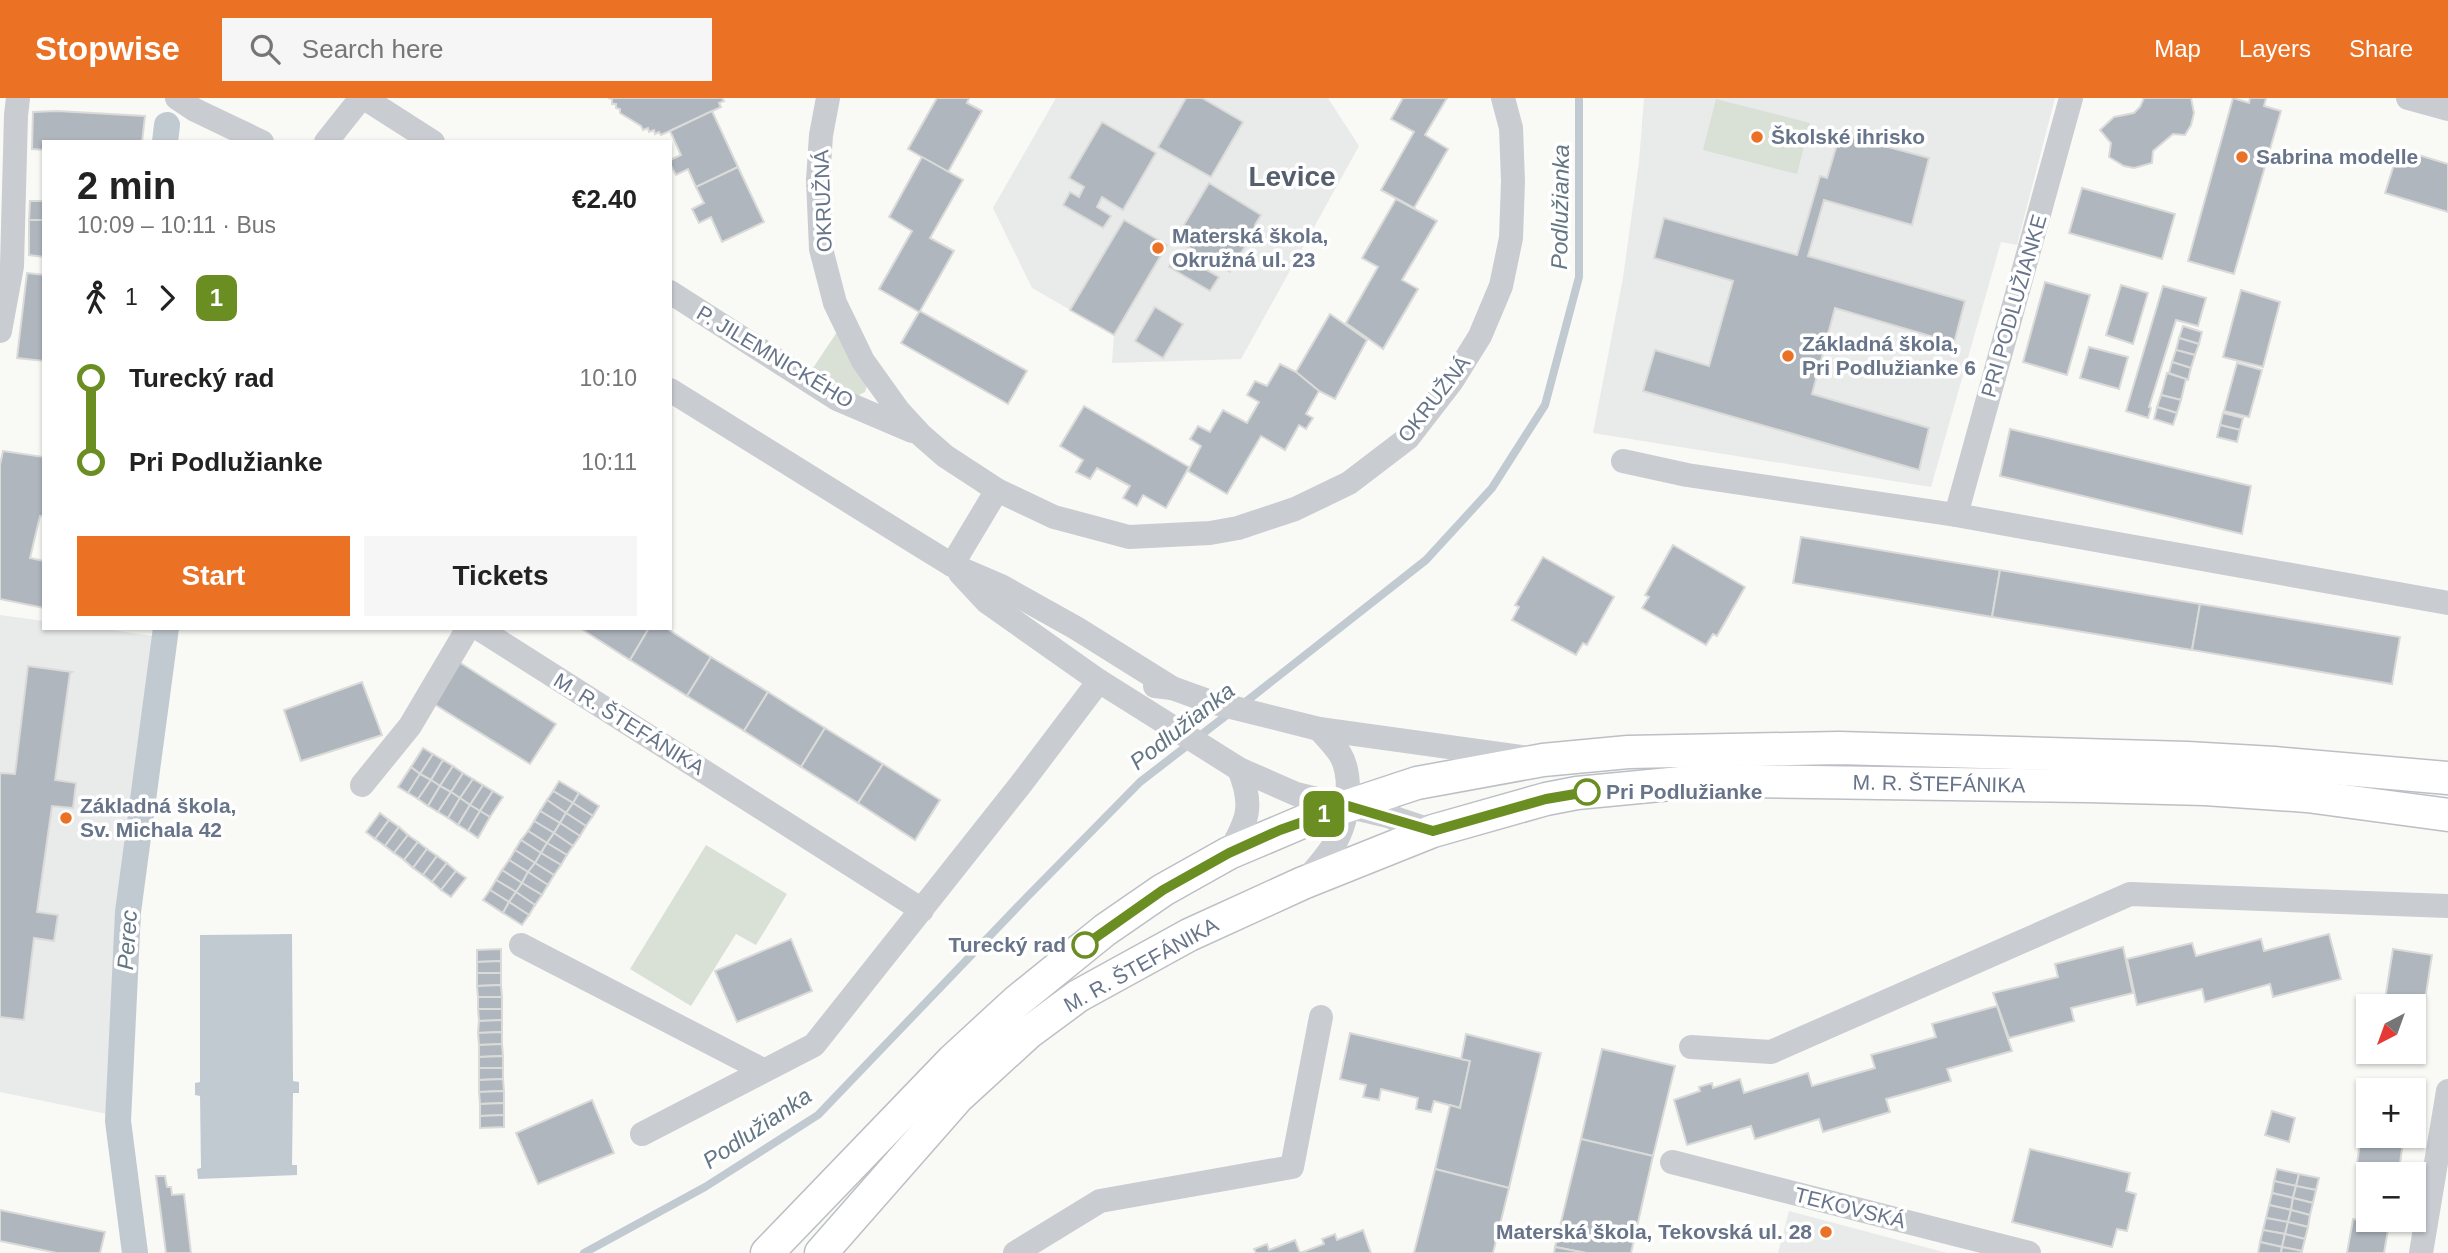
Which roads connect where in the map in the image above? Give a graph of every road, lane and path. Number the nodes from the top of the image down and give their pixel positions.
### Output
1 (18, 98) edge
2 (177, 98) edge
3 (362, 98) edge
4 (828, 98) edge
5 (1503, 98) edge
6 (2071, 98) edge
7 (2408, 98) edge
8 (2448, 109) edge
9 (258, 140) edge
10 (329, 140) edge
11 (430, 140) edge
12 (672, 293) edge
13 (0, 331) edge
14 (672, 391) edge
15 (920, 435) junction
16 (1623, 461) dead end
17 (997, 490) junction
18 (1956, 515) junction
19 (952, 565) junction
20 (2448, 603) edge
21 (1076, 628) junction
22 (467, 630) edge
23 (481, 630) edge
24 (1099, 681) junction
25 (1172, 688) junction
26 (1319, 729) junction
27 (1543, 760) junction
28 (1239, 769) junction
29 (2448, 778) edge
30 (362, 785) dead end
31 (1348, 806) junction
32 (2448, 815) edge
33 (1433, 831) junction
34 (1229, 853) junction
35 (1303, 883) junction
36 (2448, 906) edge
37 (922, 910) junction
38 (521, 945) dead end
39 (1321, 1017) dead end
40 (1691, 1047) dead end
41 (764, 1070) junction
42 (2448, 1091) edge
43 (642, 1133) dead end
44 (1672, 1162) dead end
45 (767, 1253) edge
46 (821, 1253) edge
47 (1015, 1253) edge
48 (2029, 1253) edge
49 (2421, 1253) edge

1 - 13 street
2 - 9 street
3 - 10 street
3 - 11 street
4 - 15 street, OKRUŽNÁ
5 - 17 street, OKRUŽNÁ
6 - 18 street, PRI PODLUŽIANKE
7 - 8 street
12 - 15 street, P. JILEMNICKÉHO
14 - 19 street, M. R. ŠTEFÁNIKA
15 - 17 street, OKRUŽNÁ
16 - 18 street
17 - 19 street
18 - 20 street
19 - 21 street, M. R. ŠTEFÁNIKA
19 - 24 street, M. R. ŠTEFÁNIKA
21 - 24 street
21 - 25 street, M. R. ŠTEFÁNIKA
22 - 30 street
23 - 37 street, M. R. ŠTEFÁNIKA
24 - 25 street, M. R. ŠTEFÁNIKA
24 - 28 street, M. R. ŠTEFÁNIKA
24 - 37 street
25 - 26 street, M. R. ŠTEFÁNIKA
26 - 27 street, M. R. ŠTEFÁNIKA
26 - 31 street, M. R. ŠTEFÁNIKA
27 - 29 main road, M. R. ŠTEFÁNIKA
27 - 31 main road, M. R. ŠTEFÁNIKA
28 - 31 street, M. R. ŠTEFÁNIKA
28 - 34 street
31 - 33 street, M. R. ŠTEFÁNIKA
31 - 34 main road, M. R. ŠTEFÁNIKA
31 - 35 street, M. R. ŠTEFÁNIKA
32 - 33 main road, M. R. ŠTEFÁNIKA
33 - 35 main road, M. R. ŠTEFÁNIKA
34 - 45 main road, M. R. ŠTEFÁNIKA
35 - 46 main road, M. R. ŠTEFÁNIKA
36 - 40 street
37 - 41 street
38 - 41 street
39 - 47 street
41 - 43 street
42 - 49 street
44 - 48 street, TEKOVSKÁ

